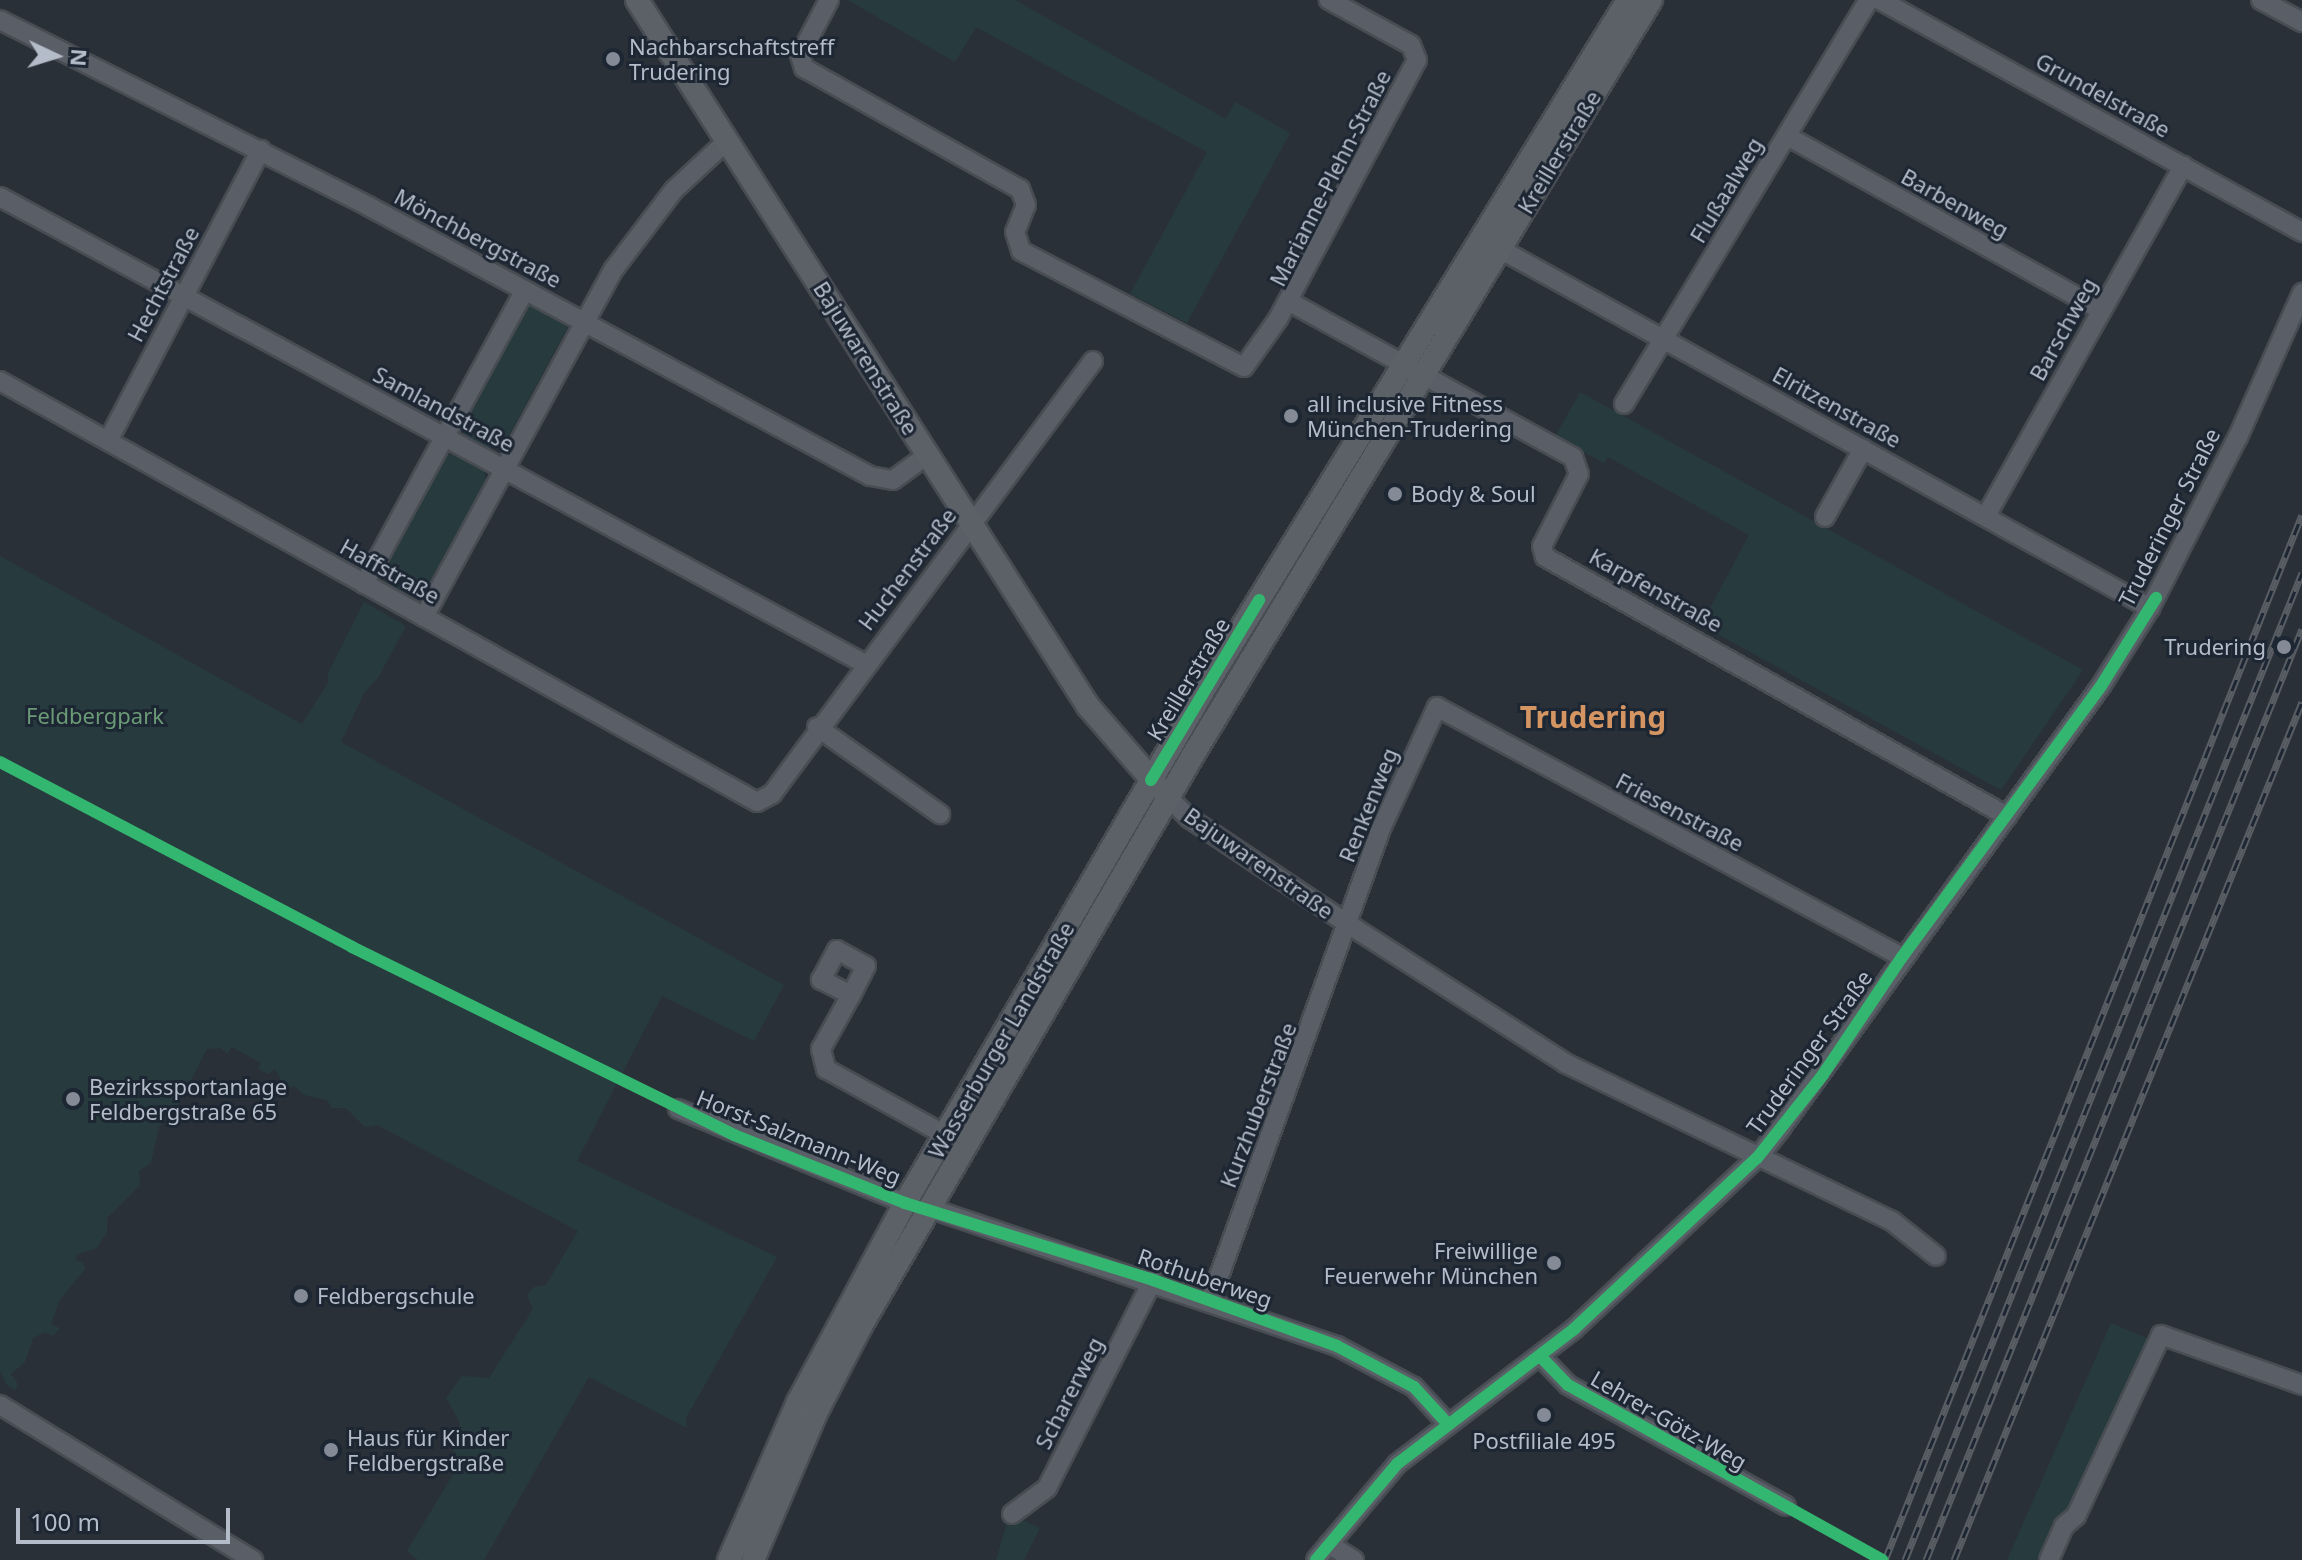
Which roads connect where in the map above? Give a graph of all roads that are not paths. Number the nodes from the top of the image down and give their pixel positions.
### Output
1 (637, 0) edge
2 (829, 0) edge
3 (1329, 0) edge
4 (1628, 0) edge
5 (1651, 0) edge
6 (1869, 0) edge
7 (1880, 0) edge
8 (2261, 0) edge
9 (0, 20) edge
10 (2302, 22) edge
11 (1787, 136) junction
12 (728, 140) junction
13 (261, 150) junction
14 (2183, 166) junction
15 (0, 197) edge
16 (2302, 232) edge
17 (1500, 249) junction
18 (524, 292) junction
19 (2302, 293) edge
20 (183, 296) junction
21 (1288, 301) junction
22 (2101, 310) junction
23 (583, 322) junction
24 (1663, 341) junction
25 (1093, 361) dead end
26 (1413, 369) junction
27 (0, 381) edge
28 (1624, 404) dead end
29 (444, 437) junction
30 (108, 441) junction
31 (1863, 449) junction
32 (927, 455) junction
33 (502, 468) junction
34 (1986, 516) junction
35 (1825, 517) dead end
36 (971, 524) junction
37 (364, 584) junction
38 (2150, 608) junction
39 (424, 617) junction
40 (865, 664) junction
41 (1437, 707) joint
42 (817, 727) junction
43 (1151, 780) junction
44 (1169, 798) junction
45 (757, 802) joint
46 (940, 814) dead end
47 (2007, 816) junction
48 (1348, 924) junction
49 (1902, 957) junction
50 (851, 995) dead end
51 (678, 1109) dead end
52 (945, 1135) junction
53 (1757, 1158) junction
54 (905, 1203) junction
55 (929, 1208) junction
56 (1936, 1256) dead end
57 (1153, 1280) junction
58 (1210, 1301) junction
59 (1541, 1357) junction
60 (2302, 1385) edge
61 (0, 1405) edge
62 (1447, 1423) junction
63 (1786, 1506) dead end
64 (1012, 1514) dead end
65 (1329, 1544) junction
66 (253, 1560) edge
67 (729, 1560) edge
68 (753, 1560) edge
69 (1316, 1560) edge
70 (1354, 1560) edge
71 (2049, 1560) edge

1 - 12 main road, Bajuwarenstraße
2 - 21 street
3 - 21 street, Marianne-Plehn-Straße
4 - 26 main road, Kreillerstraße
5 - 17 main road, Kreillerstraße
6 - 11 street, Flußaalweg
7 - 14 street, Grundelstraße
8 - 10 street
9 - 13 street, Mönchbergstraße
11 - 22 street, Barbenweg
11 - 24 street, Flußaalweg
12 - 23 street
12 - 32 main road, Bajuwarenstraße
13 - 18 street, Mönchbergstraße
13 - 20 street, Hechtstraße
14 - 16 street, Grundelstraße
14 - 22 street, Barschweg
15 - 20 street, Samlandstraße
17 - 24 street, Elritzenstraße
17 - 26 main road, Kreillerstraße
18 - 23 street, Mönchbergstraße
18 - 29 street
19 - 38 street, Truderinger Straße
20 - 29 street, Samlandstraße
20 - 30 street, Hechtstraße
21 - 26 street, Marianne-Plehn-Straße
22 - 34 street, Barschweg
23 - 32 street, Mönchbergstraße
23 - 33 street
24 - 28 street, Flußaalweg
24 - 31 street, Elritzenstraße
25 - 36 street, Huchenstraße
26 - 43 main road, Kreillerstraße
26 - 44 main road, Kreillerstraße
26 - 47 street, Karpfenstraße
27 - 30 street, Haffstraße
29 - 33 street, Samlandstraße
29 - 37 street
30 - 37 street, Haffstraße
31 - 34 street, Elritzenstraße
31 - 35 street
32 - 36 main road, Bajuwarenstraße
33 - 39 street
33 - 40 street, Samlandstraße
34 - 38 street, Elritzenstraße
36 - 40 street, Huchenstraße
36 - 43 main road, Bajuwarenstraße
37 - 39 street, Haffstraße
38 - 47 street, Truderinger Straße
39 - 45 street, Haffstraße
40 - 42 street, Huchenstraße
41 - 48 street, Renkenweg
41 - 49 street, Friesenstraße
42 - 45 street, Huchenstraße
42 - 46 street
43 - 44 main road, Bajuwarenstraße
43 - 52 main road, Wasserburger Landstraße
44 - 48 street, Bajuwarenstraße
44 - 55 main road, Wasserburger Landstraße
47 - 49 street, Truderinger Straße
48 - 53 street, Bajuwarenstraße
48 - 58 street, Kurzhuberstraße
49 - 53 street, Truderinger Straße
50 - 52 street
51 - 54 street, Horst-Salzmann-Weg
52 - 54 main road, Wasserburger Landstraße
53 - 56 street, Bajuwarenstraße
53 - 59 street, Truderinger Straße
54 - 67 main road, Wasserburger Landstraße
55 - 57 street, Rothuberweg
55 - 68 main road, Wasserburger Landstraße
57 - 58 street, Rothuberweg
57 - 64 street, Scharerweg
58 - 62 street, Rothuberweg
59 - 62 street, Truderinger Straße
59 - 63 street, Lehrer-Götz-Weg
60 - 71 street
61 - 66 street
62 - 65 street, Truderinger Straße
65 - 69 street, Truderinger Straße
65 - 70 street

